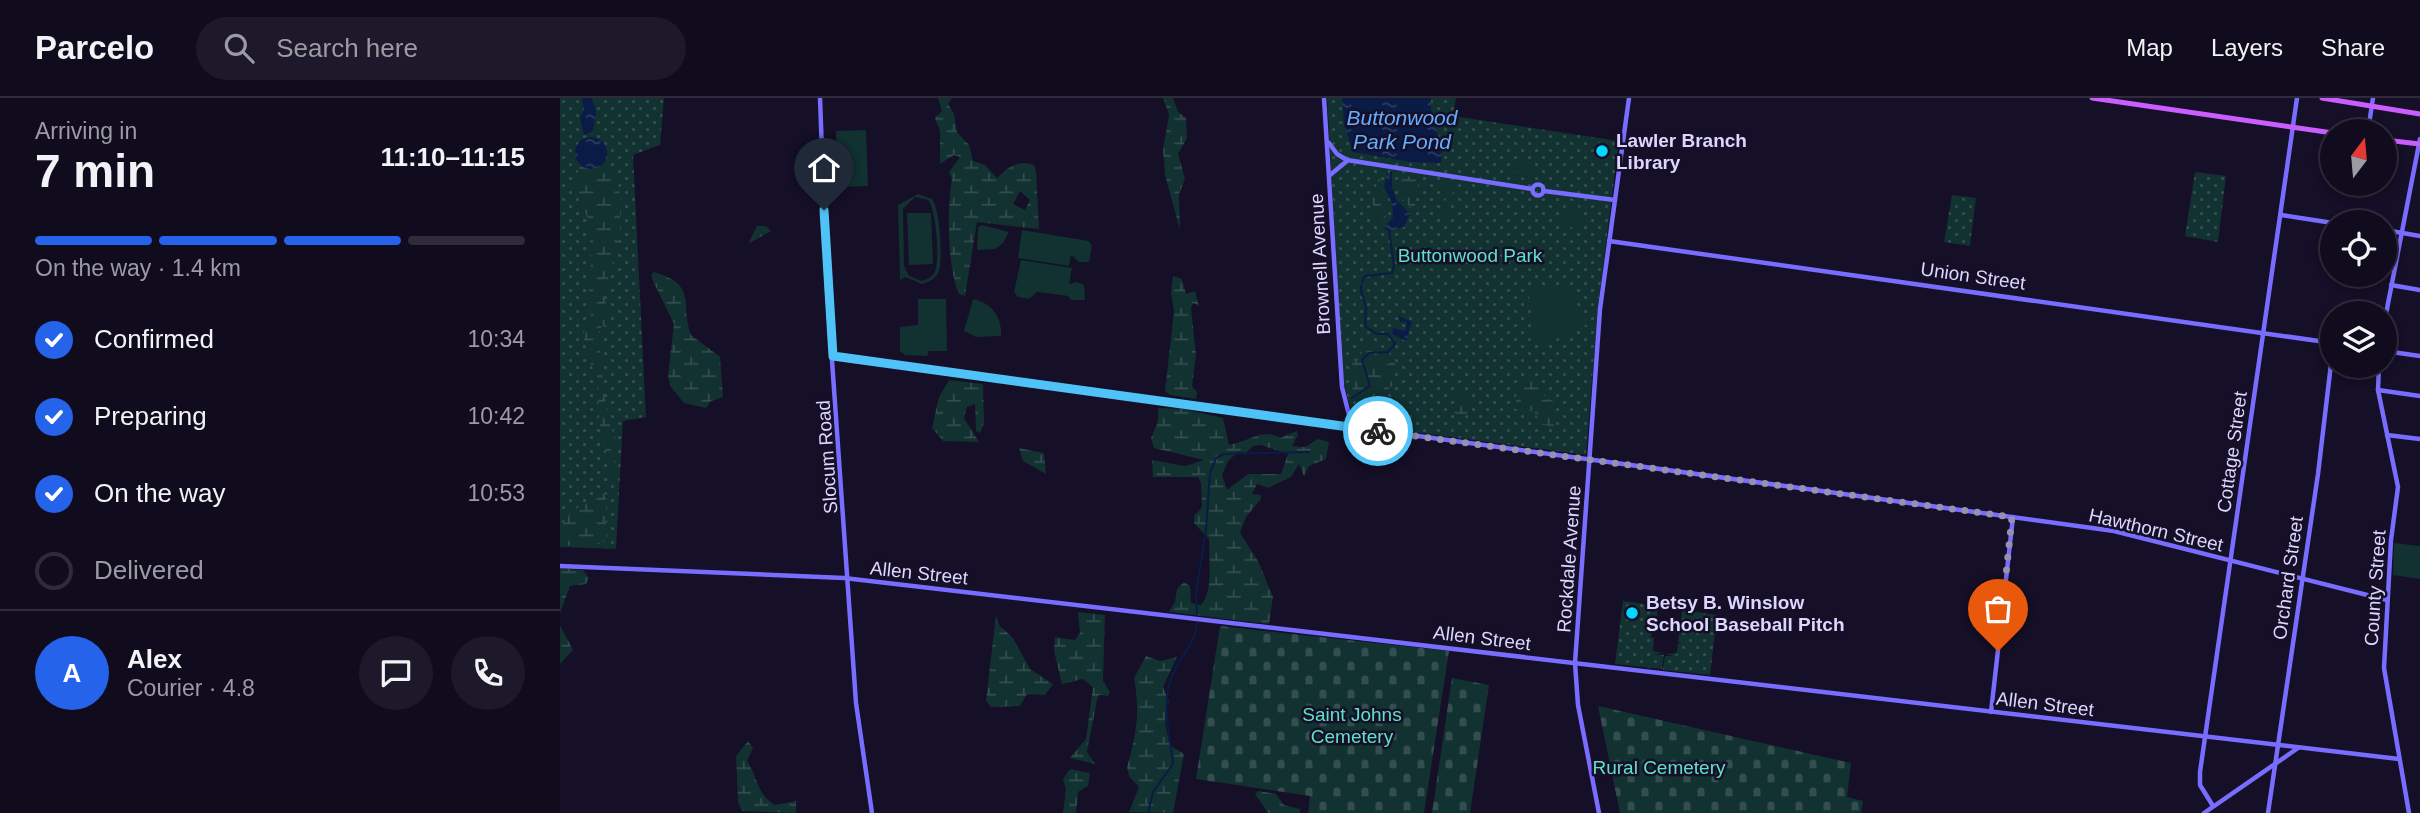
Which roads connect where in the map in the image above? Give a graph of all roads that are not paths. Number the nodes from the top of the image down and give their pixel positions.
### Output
1 (820, 98) edge
2 (1324, 98) edge
3 (1629, 98) edge
4 (2092, 98) edge
5 (2297, 98) edge
6 (2322, 98) edge
7 (2373, 98) edge
8 (2372, 106) junction
9 (2420, 114) edge
10 (2370, 119) edge
11 (2293, 128) junction
12 (2320, 132) edge
13 (1327, 139) junction
14 (2398, 141) edge
15 (2420, 143) edge
16 (1347, 160) junction
17 (1329, 176) junction
18 (1615, 200) junction
19 (2281, 215) junction
20 (2320, 221) edge
21 (2397, 232) edge
22 (2401, 233) junction
23 (2420, 236) edge
24 (1609, 241) junction
25 (2397, 254) edge
26 (2397, 286) edge
27 (2420, 289) edge
28 (2264, 332) junction
29 (2320, 343) edge
30 (2397, 353) edge
31 (833, 356) junction
32 (2420, 356) edge
33 (2329, 378) edge
34 (2378, 378) edge
35 (2378, 390) junction
36 (2420, 396) edge
37 (1347, 412) junction
38 (1335, 424) junction
39 (1352, 427) junction
40 (2387, 435) junction
41 (2420, 439) edge
42 (1590, 459) junction
43 (2012, 517) junction
44 (2230, 562) junction
45 (560, 566) edge
46 (849, 579) junction
47 (2302, 579) junction
48 (2387, 600) junction
49 (1575, 663) junction
50 (1991, 712) junction
51 (2205, 737) junction
52 (2279, 746) junction
53 (2299, 748) junction
54 (2399, 759) junction
55 (2276, 763) junction
56 (2213, 806) junction
57 (872, 813) edge
58 (1599, 813) edge
59 (2204, 813) edge
60 (2268, 813) edge
61 (2409, 813) edge

1 - 31 main road, Slocum Road
2 - 13 main road, Brownell Avenue
3 - 18 main road, Rockdale Avenue
4 - 11 main road
5 - 11 main road, Cottage Street
6 - 8 main road
7 - 8 main road
8 - 9 main road
8 - 10 main road
11 - 12 main road
11 - 19 main road, Cottage Street
13 - 16 main road
13 - 17 main road, Brownell Avenue
14 - 15 main road
15 - 22 main road
16 - 17 main road
16 - 18 main road
17 - 37 main road, Brownell Avenue
18 - 24 main road, Rockdale Avenue
19 - 20 main road
19 - 28 main road, Cottage Street
21 - 22 main road
22 - 23 main road
22 - 25 main road
24 - 28 main road, Union Street
24 - 42 main road, Rockdale Avenue
26 - 27 main road
28 - 29 main road, Union Street
28 - 44 main road, Cottage Street
30 - 32 main road
31 - 38 main road, Hawthorn Street
31 - 46 main road, Slocum Road
33 - 47 main road, Orchard Street
34 - 35 main road, County Street
35 - 36 main road
35 - 40 main road, County Street
37 - 38 main road
37 - 39 main road, Brownell Avenue
38 - 39 main road, Hawthorn Street
39 - 42 main road, Hawthorn Street
40 - 41 main road
40 - 48 main road, County Street
42 - 43 main road, Hawthorn Street
42 - 49 main road, Rockdale Avenue
43 - 44 main road, Hawthorn Street
43 - 50 main road
44 - 47 main road, Hawthorn Street
44 - 51 main road, Cottage Street
45 - 46 main road, Allen Street
46 - 49 main road, Allen Street
46 - 57 main road, Slocum Road
47 - 48 main road, Hawthorn Street
47 - 52 main road, Orchard Street
48 - 54 main road, County Street
49 - 50 main road, Allen Street
49 - 58 main road, Rockdale Avenue
50 - 51 main road, Allen Street
51 - 52 main road, Allen Street
51 - 56 main road, Cottage Street
52 - 53 main road, Allen Street
52 - 55 main road, Orchard Street
53 - 54 main road, Allen Street
53 - 55 main road
54 - 61 main road, County Street
55 - 56 main road
55 - 60 main road, Orchard Street
56 - 59 main road

